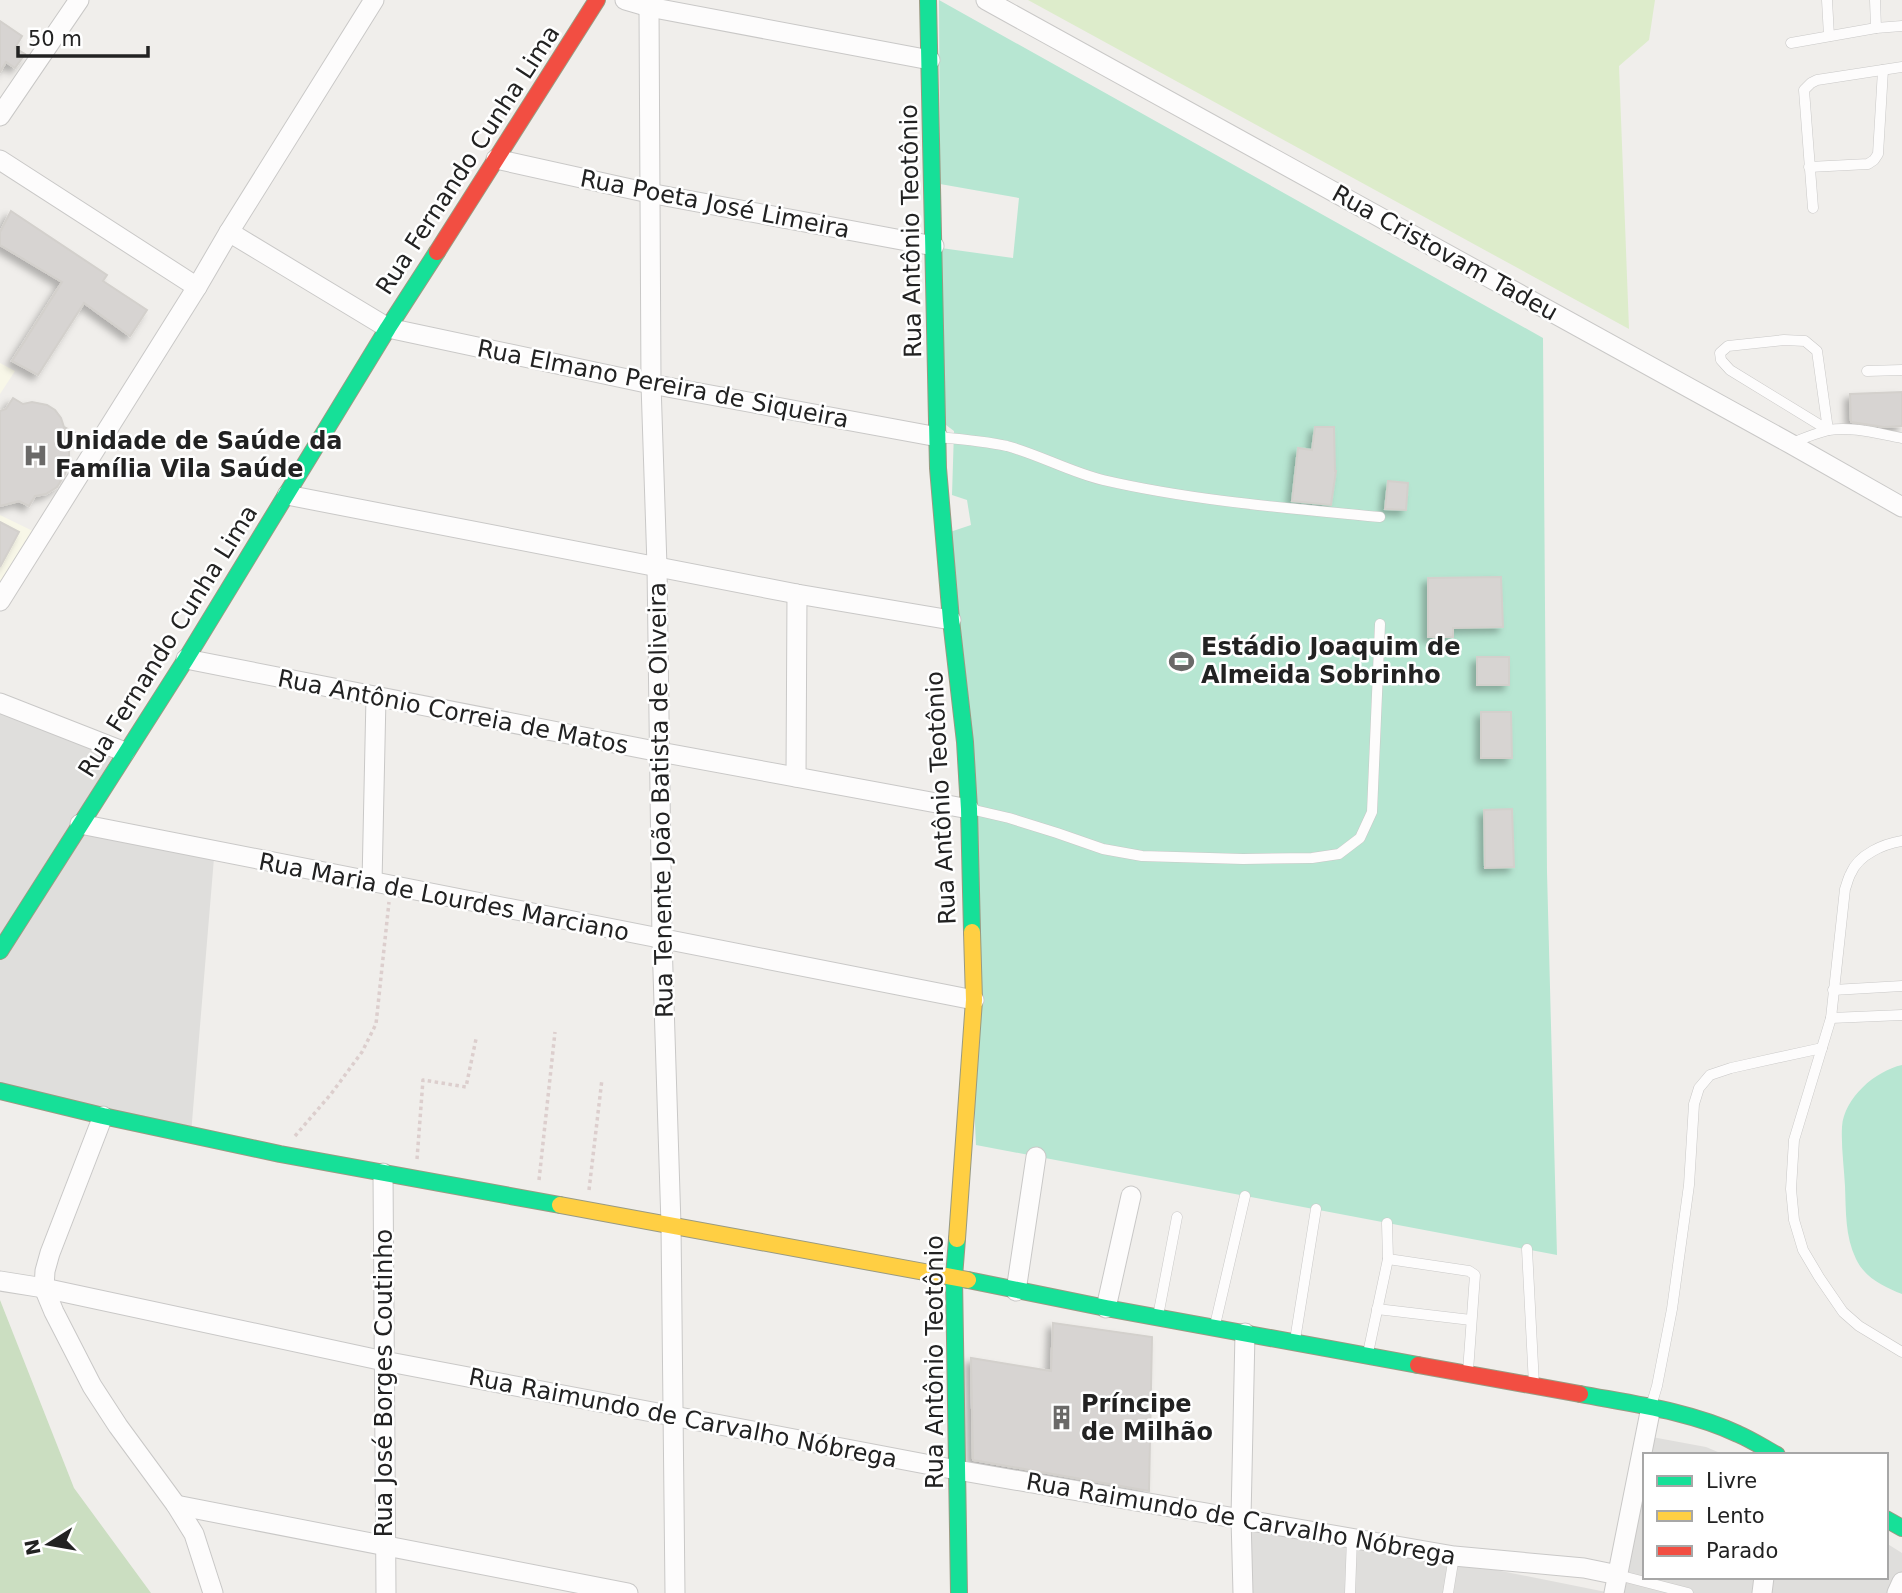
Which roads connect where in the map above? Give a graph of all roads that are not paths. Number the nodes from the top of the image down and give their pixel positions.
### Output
1 (79, 0) edge
2 (374, 0) edge
3 (597, 0) edge
4 (625, 0) edge
5 (928, 0) edge
6 (986, 0) edge
7 (1827, 0) edge
8 (1875, 0) edge
9 (649, 6) junction
10 (1902, 26) edge
11 (1876, 28) junction
12 (1829, 36) junction
13 (1791, 43) dead end
14 (930, 60) junction
15 (1902, 66) edge
16 (1883, 70) junction
17 (0, 116) edge
18 (496, 159) junction
19 (0, 160) edge
20 (1810, 167) junction
21 (649, 193) junction
22 (1813, 208) dead end
23 (229, 233) junction
24 (934, 246) junction
25 (197, 287) junction
26 (388, 328) junction
27 (1902, 370) edge
28 (1867, 371) dead end
29 (651, 384) junction
30 (1828, 430) junction
31 (938, 437) junction
32 (1902, 438) edge
33 (1791, 444) junction
34 (287, 495) junction
35 (1902, 507) edge
36 (1380, 517) dead end
37 (657, 566) junction
38 (797, 594) junction
39 (0, 601) edge
40 (951, 620) junction
41 (1380, 624) dead end
42 (186, 659) junction
43 (376, 697) junction
44 (0, 703) edge
45 (125, 752) junction
46 (660, 752) junction
47 (796, 777) junction
48 (969, 809) junction
49 (80, 824) junction
50 (1902, 841) edge
51 (381, 884) junction
52 (662, 940) junction
53 (0, 951) edge
54 (1902, 986) edge
55 (1833, 990) junction
56 (974, 1000) junction
57 (1902, 1015) edge
58 (1831, 1018) junction
59 (1822, 1048) junction
60 (0, 1090) edge
61 (103, 1116) junction
62 (1035, 1157) dead end
63 (383, 1173) junction
64 (1131, 1196) dead end
65 (1245, 1196) dead end
66 (1317, 1209) dead end
67 (1177, 1217) dead end
68 (1387, 1223) dead end
69 (671, 1225) junction
70 (1527, 1249) dead end
71 (1388, 1259) junction
72 (954, 1277) junction
73 (0, 1281) edge
74 (44, 1288) junction
75 (1016, 1291) junction
76 (1106, 1308) junction
77 (1377, 1309) junction
78 (1158, 1317) junction
79 (1471, 1320) junction
80 (1215, 1328) junction
81 (1245, 1333) junction
82 (1295, 1341) junction
83 (1902, 1352) edge
84 (1368, 1356) junction
85 (384, 1361) junction
86 (1468, 1373) junction
87 (1534, 1385) junction
88 (1651, 1406) junction
89 (674, 1417) junction
90 (1773, 1453) edge
91 (957, 1471) junction
92 (176, 1505) junction
93 (1241, 1518) junction
94 (1352, 1537) junction
95 (385, 1545) junction
96 (1454, 1556) junction
97 (1902, 1582) edge
98 (1616, 1584) edge
99 (213, 1593) edge
100 (386, 1593) edge
101 (628, 1593) edge
102 (675, 1593) edge
103 (959, 1593) edge
104 (1243, 1593) edge
105 (1350, 1593) edge
106 (1448, 1593) edge
107 (1688, 1593) edge
108 (1897, 1593) edge

1 - 17 street
2 - 23 street
3 - 18 street, Rua Fernando Cunha Lima
4 - 9 street
5 - 14 street, Rua Antônio Teotônio
6 - 33 street, Rua Cristovam Tadeu
7 - 12 lane
8 - 11 lane
9 - 14 street
9 - 21 street, Rua Tenente João Batista de Oliveira
10 - 11 lane
11 - 12 lane
12 - 13 lane
14 - 24 street, Rua Antônio Teotônio
15 - 16 lane
16 - 20 lane
16 - 20 lane
18 - 21 street, Rua Poeta José Limeira
18 - 26 street, Rua Fernando Cunha Lima
19 - 25 street
20 - 22 lane
21 - 24 street, Rua Poeta José Limeira
21 - 29 street, Rua Tenente João Batista de Oliveira
23 - 25 street
23 - 26 street, Rua Elmano Pereira de Siqueira
24 - 31 street, Rua Antônio Teotônio
25 - 39 street
26 - 29 street, Rua Elmano Pereira de Siqueira
26 - 34 street, Rua Fernando Cunha Lima
27 - 28 lane
29 - 31 street, Rua Elmano Pereira de Siqueira
29 - 37 street, Rua Tenente João Batista de Oliveira
30 - 30 lane
30 - 32 lane
30 - 33 lane
31 - 36 lane
31 - 40 street, Rua Antônio Teotônio
33 - 35 street, Rua Cristovam Tadeu
34 - 37 street
34 - 42 street, Rua Fernando Cunha Lima
37 - 38 street
37 - 46 street, Rua Tenente João Batista de Oliveira
38 - 40 street
38 - 47 street
40 - 48 street, Rua Antônio Teotônio
41 - 48 lane
42 - 43 street, Rua Antônio Correia de Matos
42 - 45 street, Rua Fernando Cunha Lima
43 - 46 street, Rua Antônio Correia de Matos
43 - 51 street
44 - 45 street
45 - 49 street, Rua Fernando Cunha Lima
46 - 47 street, Rua Antônio Correia de Matos
46 - 52 street, Rua Tenente João Batista de Oliveira
47 - 48 street, Rua Antônio Correia de Matos
48 - 56 street, Rua Antônio Teotônio
49 - 51 street, Rua Maria de Lourdes Marciano
49 - 53 street, Rua Fernando Cunha Lima
50 - 55 lane
51 - 52 street, Rua Maria de Lourdes Marciano
52 - 56 street, Rua Maria de Lourdes Marciano
52 - 69 street, Rua Tenente João Batista de Oliveira
54 - 55 lane
55 - 58 lane
56 - 72 street, Rua Antônio Teotônio
57 - 58 lane
58 - 59 lane
59 - 83 lane
59 - 88 lane
60 - 61 street
61 - 63 street
61 - 74 street
62 - 75 street
63 - 69 street
63 - 85 street, Rua José Borges Coutinho
64 - 76 street
65 - 80 lane
66 - 82 lane
67 - 78 lane
68 - 71 lane
69 - 72 street
69 - 89 street, Rua Tenente João Batista de Oliveira
70 - 87 lane
71 - 77 lane
71 - 79 lane
72 - 75 street
72 - 91 street, Rua Antônio Teotônio
73 - 74 street, Rua Raimundo de Carvalho Nóbrega
74 - 85 street, Rua Raimundo de Carvalho Nóbrega
74 - 92 street
75 - 76 street
76 - 78 street
77 - 79 lane
77 - 84 lane
78 - 80 street
79 - 86 lane
80 - 81 street
81 - 82 street
81 - 93 street
82 - 84 street
84 - 86 street
85 - 89 street, Rua Raimundo de Carvalho Nóbrega
85 - 95 street, Rua José Borges Coutinho
86 - 87 street
87 - 88 street
88 - 90 street
88 - 98 street
89 - 91 street, Rua Raimundo de Carvalho Nóbrega
89 - 102 street, Rua Tenente João Batista de Oliveira
91 - 93 street, Rua Raimundo de Carvalho Nóbrega
91 - 103 street, Rua Antônio Teotônio
92 - 95 street
92 - 99 street
93 - 94 street, Rua Raimundo de Carvalho Nóbrega
93 - 104 street
94 - 96 street, Rua Raimundo de Carvalho Nóbrega
94 - 105 lane
95 - 100 street, Rua José Borges Coutinho
95 - 101 street
96 - 98 street, Rua Raimundo de Carvalho Nóbrega
96 - 106 lane
97 - 108 street
98 - 107 lane

